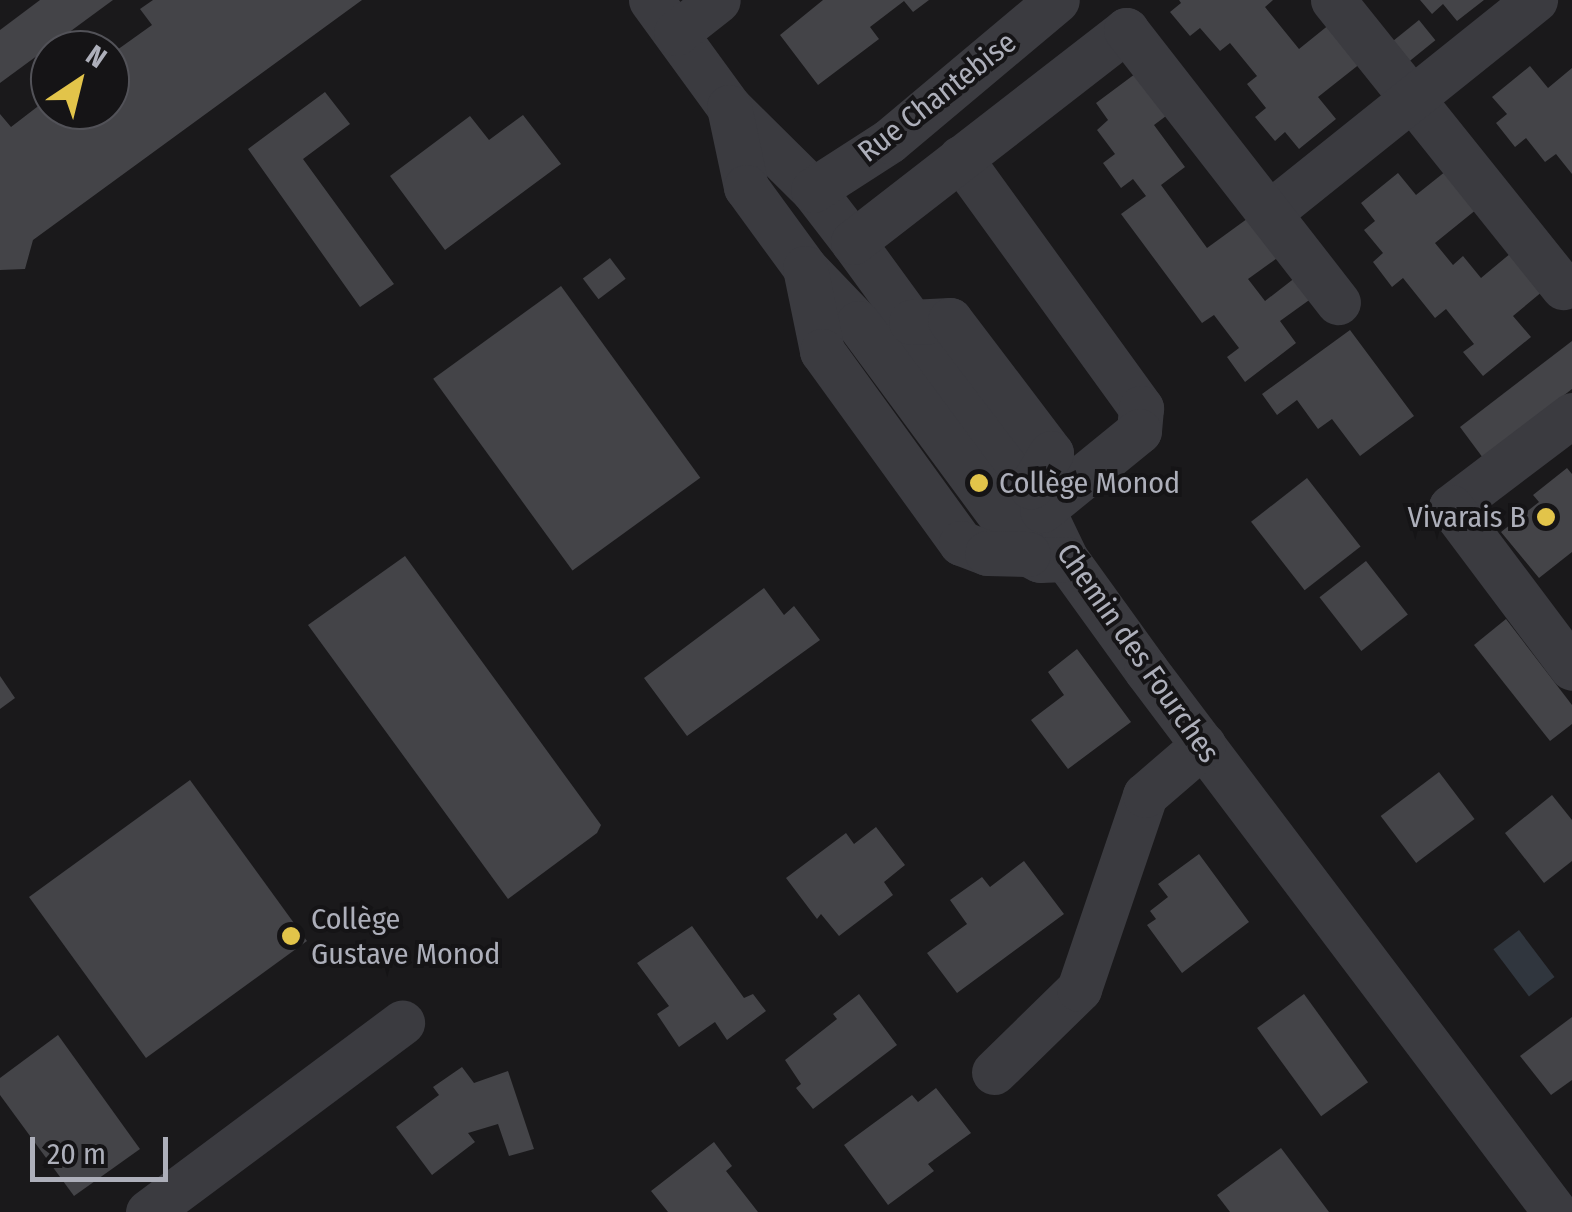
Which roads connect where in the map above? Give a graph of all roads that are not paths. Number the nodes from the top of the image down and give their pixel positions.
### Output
1 (718, 0) edge
2 (1058, 0) edge
3 (1333, 0) edge
4 (1536, 0) edge
5 (664, 16) edge
6 (1414, 97) junction
7 (729, 107) junction
8 (960, 158) junction
9 (813, 190) junction
10 (1268, 213) junction
11 (853, 242) junction
12 (1563, 287) dead end
13 (1338, 302) dead end
14 (1572, 415) edge
15 (1037, 498) junction
16 (1047, 556) junction
17 (1572, 668) edge
18 (1203, 745) junction
19 (402, 1023) dead end
20 (994, 1072) dead end
21 (148, 1212) edge
22 (1555, 1212) edge

1 - 5 street
2 - 9 street, Rue Chantebise
3 - 6 street
4 - 6 street
5 - 7 street, Chemin des Fourches
6 - 10 street
6 - 12 street
7 - 9 street, Chemin des Fourches
7 - 16 street
8 - 10 street
8 - 11 street
8 - 15 street
9 - 11 street, Chemin des Fourches
10 - 13 street
11 - 15 street, Chemin des Fourches
14 - 17 street
15 - 16 street, Chemin des Fourches
16 - 18 street, Chemin des Fourches
18 - 20 street
18 - 22 street, Chemin des Fourches
19 - 21 street

